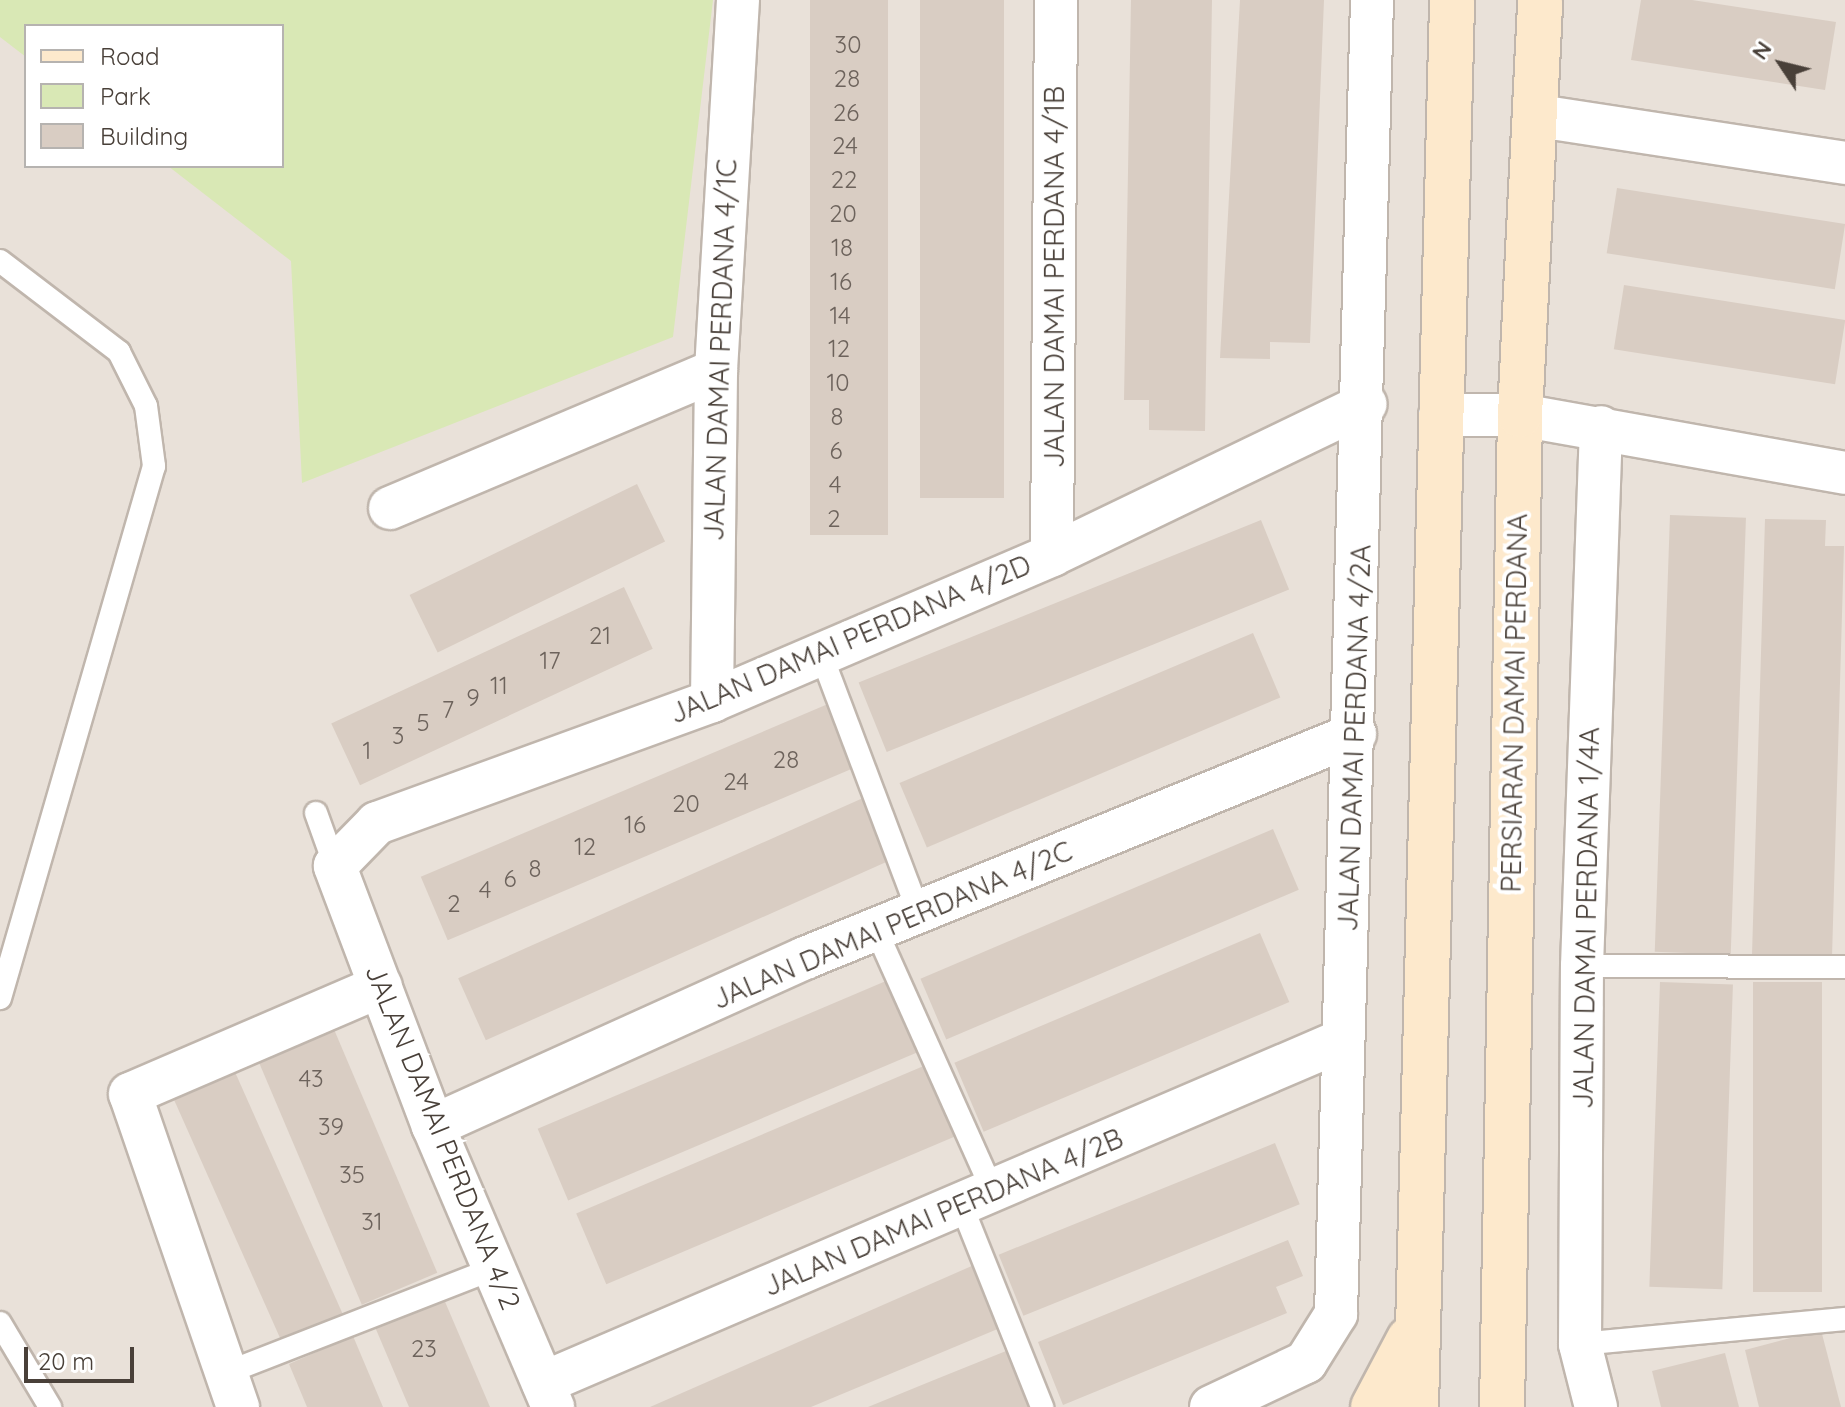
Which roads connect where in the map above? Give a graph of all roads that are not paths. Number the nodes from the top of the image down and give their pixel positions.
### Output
1 (738, 0) edge
2 (1056, 0) edge
3 (1372, 0) edge
4 (1452, 0) edge
5 (1540, 0) edge
6 (1538, 116) junction
7 (1845, 163) edge
8 (0, 261) edge
9 (716, 370) junction
10 (1366, 404) junction
11 (1440, 415) junction
12 (1520, 415) junction
13 (1601, 427) junction
14 (1845, 473) edge
15 (390, 508) dead end
16 (1052, 555) junction
17 (821, 654) junction
18 (712, 701) junction
19 (1355, 734) junction
20 (316, 813) dead end
21 (335, 866) junction
22 (919, 913) junction
23 (876, 930) junction
24 (1582, 966) junction
25 (1845, 967) edge
26 (381, 986) junction
27 (0, 998) edge
28 (1343, 1040) junction
29 (433, 1126) junction
30 (977, 1197) junction
31 (495, 1268) junction
32 (1418, 1315) junction
33 (1845, 1319) edge
34 (0, 1323) edge
35 (1580, 1344) junction
36 (232, 1390) edge
37 (548, 1395) edge
38 (50, 1407) edge
39 (1042, 1407) edge
40 (1211, 1407) edge
41 (1373, 1407) edge
42 (1416, 1407) edge
43 (1501, 1407) edge
44 (1596, 1407) edge

1 - 9 street, JALAN DAMAI PERDANA 4/1C
2 - 16 street, JALAN DAMAI PERDANA 4/1B
3 - 10 street, JALAN DAMAI PERDANA 4/2A
4 - 11 main road
5 - 6 main road, PERSIARAN DAMAI PERDANA
6 - 7 street
6 - 12 main road, PERSIARAN DAMAI PERDANA
8 - 27 lane
9 - 15 street
9 - 18 street, JALAN DAMAI PERDANA 4/1C
10 - 16 street, JALAN DAMAI PERDANA 4/2D
10 - 19 street, JALAN DAMAI PERDANA 4/2A
11 - 12 street
11 - 32 main road
12 - 13 street
12 - 43 main road, PERSIARAN DAMAI PERDANA
13 - 14 street
13 - 24 street, JALAN DAMAI PERDANA 1/4A
16 - 17 street, JALAN DAMAI PERDANA 4/2D
17 - 18 street, JALAN DAMAI PERDANA 4/2D
17 - 22 lane
18 - 21 street, JALAN DAMAI PERDANA 4/2D
19 - 22 street, JALAN DAMAI PERDANA 4/2C
19 - 28 street, JALAN DAMAI PERDANA 4/2A
20 - 21 lane
21 - 26 street, JALAN DAMAI PERDANA 4/2
22 - 23 street, JALAN DAMAI PERDANA 4/2C
23 - 29 street, JALAN DAMAI PERDANA 4/2C
23 - 30 lane
24 - 25 lane
24 - 35 street, JALAN DAMAI PERDANA 1/4A
26 - 29 street, JALAN DAMAI PERDANA 4/2
26 - 36 street
28 - 30 street, JALAN DAMAI PERDANA 4/2B
28 - 40 street, JALAN DAMAI PERDANA 4/2A
29 - 31 street, JALAN DAMAI PERDANA 4/2
30 - 37 street, JALAN DAMAI PERDANA 4/2B
30 - 39 lane
31 - 36 lane
31 - 37 street, JALAN DAMAI PERDANA 4/2
32 - 41 main road
32 - 42 main road
33 - 35 lane
34 - 38 lane
35 - 44 street, JALAN DAMAI PERDANA 1/4A

